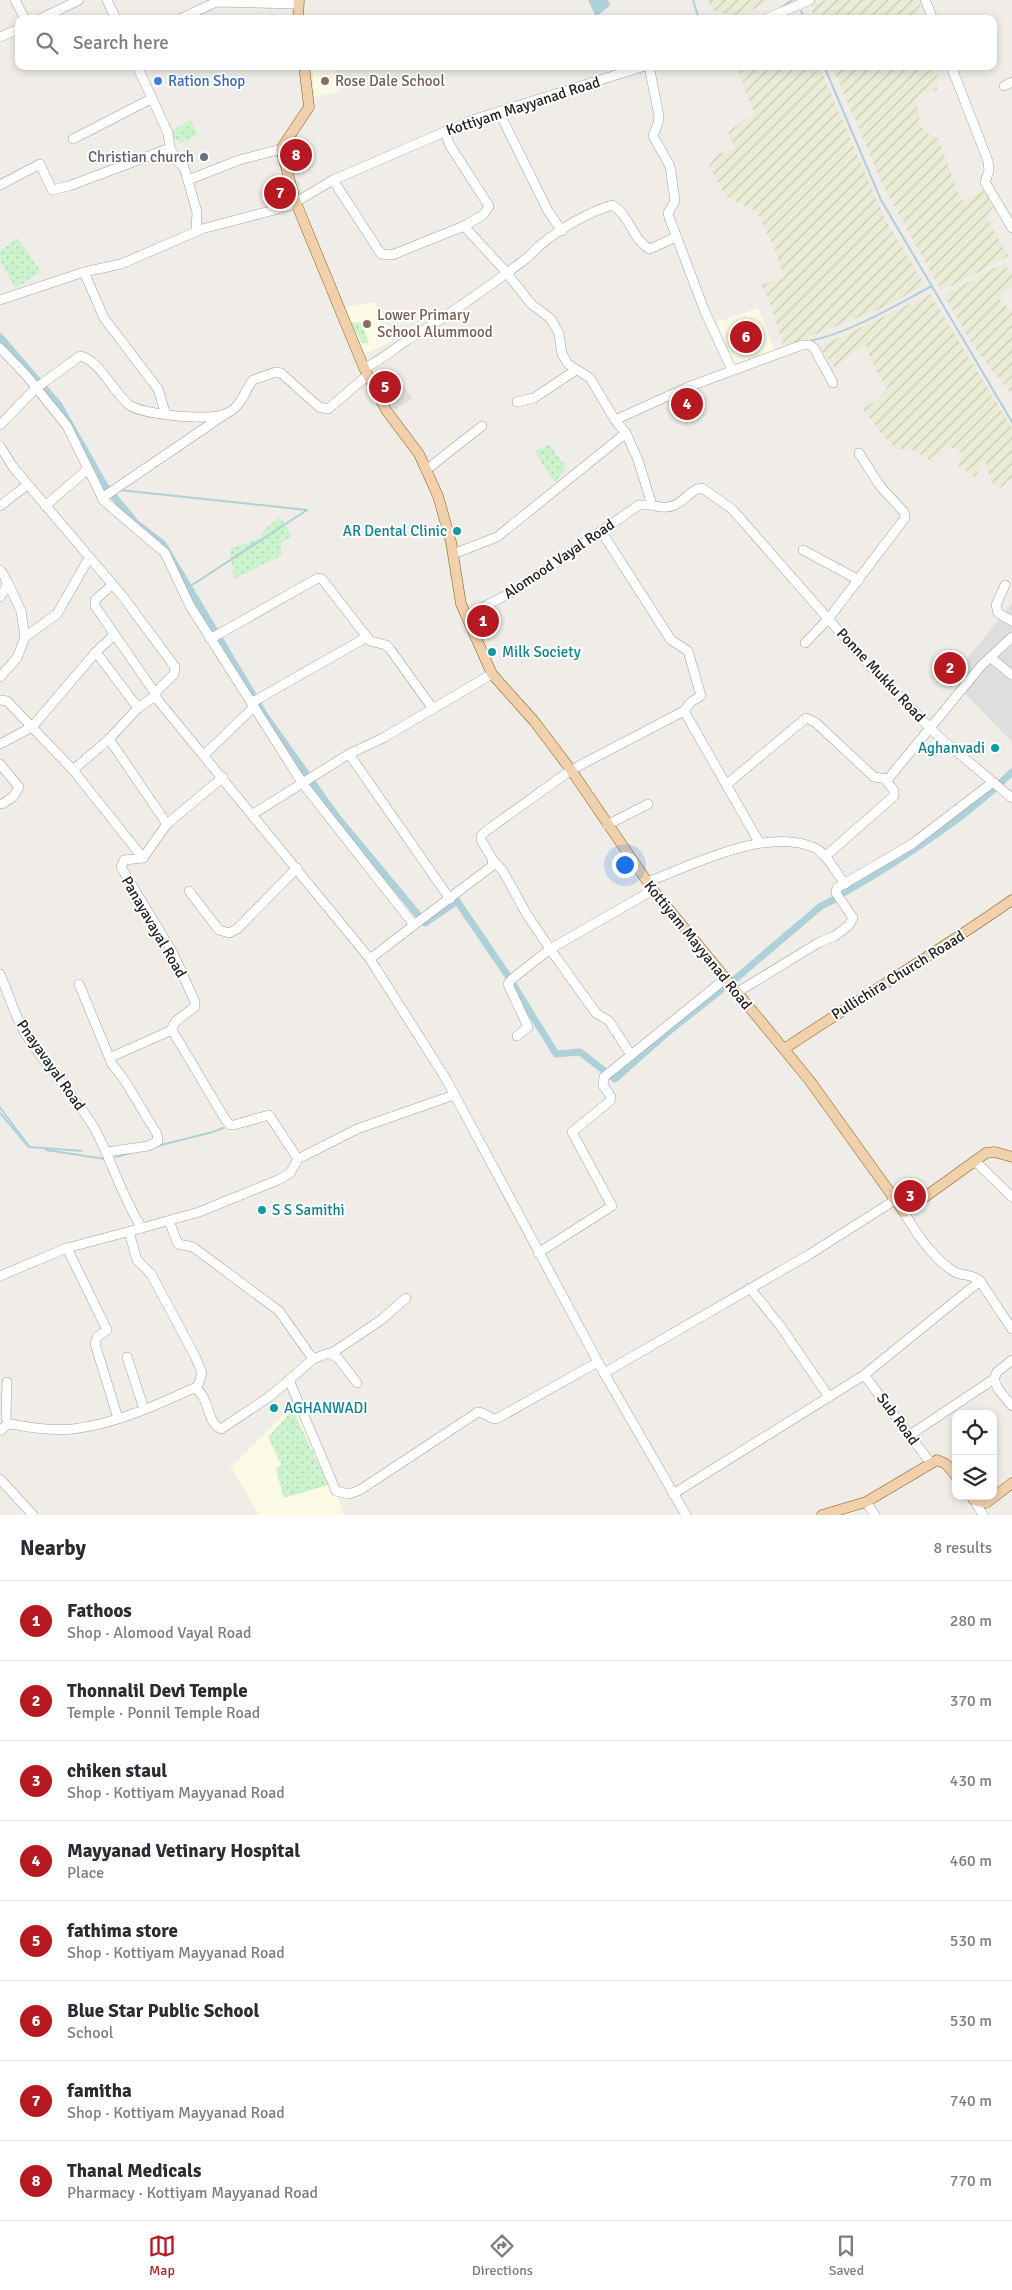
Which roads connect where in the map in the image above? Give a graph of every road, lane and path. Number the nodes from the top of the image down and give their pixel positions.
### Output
1 (16, 0) edge
2 (78, 0) edge
3 (107, 0) edge
4 (810, 0) edge
5 (925, 0) edge
6 (299, 2) edge
7 (23, 15) edge
8 (48, 15) edge
9 (114, 15) edge
10 (188, 15) edge
11 (298, 15) edge
12 (774, 15) edge
13 (931, 15) edge
14 (15, 31) edge
15 (0, 37) edge
16 (138, 70) edge
17 (304, 70) edge
18 (634, 70) edge
19 (648, 70) edge
20 (953, 70) edge
21 (151, 99) junction
22 (499, 112) junction
23 (445, 131) junction
24 (73, 139) dead end
25 (170, 148) junction
26 (282, 150) junction
27 (188, 180) junction
28 (333, 180) junction
29 (0, 185) edge
30 (296, 203) junction
31 (464, 226) junction
32 (1012, 228) edge
33 (196, 231) junction
34 (562, 231) junction
35 (676, 237) junction
36 (84, 272) junction
37 (507, 273) junction
38 (0, 300) edge
39 (0, 348) edge
40 (576, 370) junction
41 (732, 370) junction
42 (366, 372) junction
43 (833, 383) dead end
44 (36, 388) junction
45 (517, 402) dead end
46 (225, 414) junction
47 (166, 415) junction
48 (615, 420) junction
49 (0, 425) edge
50 (482, 426) dead end
51 (626, 434) junction
52 (0, 446) edge
53 (859, 453) dead end
54 (88, 468) junction
55 (426, 470) junction
56 (28, 484) junction
57 (102, 498) junction
58 (652, 505) junction
59 (0, 506) edge
60 (45, 506) junction
61 (601, 531) junction
62 (804, 550) dead end
63 (453, 554) junction
64 (89, 558) junction
65 (0, 570) edge
66 (859, 580) junction
67 (7, 581) junction
68 (112, 585) junction
69 (1005, 585) dead end
70 (0, 597) edge
71 (466, 616) junction
72 (829, 618) junction
73 (1012, 621) edge
74 (114, 635) junction
75 (25, 637) junction
76 (1012, 637) edge
77 (366, 638) junction
78 (210, 639) junction
79 (805, 643) dead end
80 (96, 652) junction
81 (990, 658) junction
82 (492, 674) junction
83 (1012, 675) edge
84 (0, 677) edge
85 (155, 695) junction
86 (0, 700) edge
87 (252, 705) junction
88 (138, 708) junction
89 (433, 709) junction
90 (684, 711) junction
91 (32, 727) junction
92 (929, 727) junction
93 (110, 739) junction
94 (0, 744) edge
95 (349, 754) junction
96 (204, 755) junction
97 (0, 765) edge
98 (73, 770) junction
99 (571, 770) junction
100 (222, 777) junction
101 (886, 779) junction
102 (993, 782) junction
103 (302, 784) junction
104 (726, 785) junction
105 (1012, 798) edge
106 (2, 804) dead end
107 (648, 804) dead end
108 (253, 814) junction
109 (167, 824) junction
110 (607, 825) junction
111 (759, 842) junction
112 (823, 856) junction
113 (143, 858) junction
114 (494, 860) junction
115 (297, 868) junction
116 (845, 884) junction
117 (650, 886) junction
118 (189, 891) dead end
119 (450, 899) junction
120 (1012, 900) edge
121 (414, 925) junction
122 (550, 950) junction
123 (370, 959) junction
124 (0, 974) edge
125 (725, 979) junction
126 (79, 984) dead end
127 (736, 993) junction
128 (172, 1030) junction
129 (517, 1036) dead end
130 (784, 1049) junction
131 (631, 1055) junction
132 (109, 1058) junction
133 (454, 1095) junction
134 (107, 1152) junction
135 (1012, 1157) edge
136 (298, 1159) junction
137 (974, 1161) junction
138 (1012, 1197) edge
139 (895, 1200) junction
140 (904, 1212) junction
141 (169, 1221) junction
142 (142, 1228) junction
143 (129, 1232) junction
144 (67, 1248) junction
145 (538, 1253) junction
146 (0, 1276) edge
147 (980, 1281) junction
148 (750, 1288) junction
149 (406, 1298) dead end
150 (1012, 1329) edge
151 (332, 1353) junction
152 (127, 1357) dead end
153 (313, 1359) junction
154 (1012, 1360) edge
155 (598, 1362) junction
156 (604, 1373) junction
157 (864, 1375) junction
158 (994, 1379) junction
159 (289, 1380) junction
160 (7, 1382) dead end
161 (357, 1383) dead end
162 (197, 1389) junction
163 (829, 1397) junction
164 (1012, 1406) edge
165 (144, 1409) junction
166 (118, 1418) junction
167 (6, 1420) edge
168 (0, 1431) edge
169 (910, 1435) junction
170 (930, 1462) junction
171 (952, 1471) edge
172 (0, 1480) edge
173 (1012, 1483) edge
174 (673, 1494) junction
175 (997, 1495) edge
176 (974, 1500) edge
177 (978, 1500) edge
178 (990, 1500) edge
179 (866, 1502) junction
180 (33, 1515) edge
181 (686, 1515) edge
182 (822, 1515) edge
183 (875, 1515) edge
184 (983, 1515) edge

1 - 7 street
2 - 8 street
3 - 9 street
4 - 12 street
5 - 13 street
6 - 10 street
6 - 11 main road
14 - 15 street
16 - 21 street
17 - 26 main road
18 - 22 street, Kottiyam Mayyanad Road
19 - 35 street
20 - 32 street
21 - 24 street
21 - 25 street
22 - 23 street, Kottiyam Mayyanad Road
22 - 34 street
23 - 28 street, Kottiyam Mayyanad Road
23 - 31 street
25 - 27 street
25 - 29 street
26 - 27 street
26 - 30 main road, Kottiyam Mayyanad Road
27 - 33 street
28 - 30 street, Kottiyam Mayyanad Road
28 - 31 street
30 - 33 street, Kottiyam Mayyanad Road
30 - 42 main road, Kottiyam Mayyanad Road
31 - 37 street
33 - 36 street, Kottiyam Mayyanad Road
34 - 35 street
34 - 37 street
35 - 41 street
36 - 38 street, Kottiyam Mayyanad Road
36 - 47 street
37 - 40 street
37 - 42 street
39 - 44 street
40 - 45 street
40 - 48 street
41 - 43 street
41 - 48 street
42 - 46 street
42 - 55 main road, Kottiyam Mayyanad Road
44 - 47 street
44 - 49 street
44 - 54 street
46 - 47 street
46 - 57 street
48 - 51 street
50 - 55 street
51 - 58 street
51 - 63 street
52 - 56 street
53 - 66 street, Ponne Mukku Road
54 - 57 street
54 - 60 street
55 - 63 main road, Kottiyam Mayyanad Road
56 - 59 street
56 - 60 street
57 - 78 street
58 - 61 street, Alomood Vayal Road
58 - 72 street, Alomood Vayal Road
60 - 64 street
61 - 71 street, Alomood Vayal Road
61 - 90 street
62 - 66 street
63 - 71 main road, Kottiyam Mayyanad Road
64 - 68 street
64 - 75 street
65 - 67 street
66 - 72 street, Ponne Mukku Road
67 - 70 street
67 - 75 street
68 - 74 street
68 - 85 street
69 - 73 street
71 - 82 main road, Kottiyam Mayyanad Road
72 - 79 street
72 - 92 street, Ponne Mukku Road
74 - 80 street
74 - 85 street
75 - 84 street
76 - 81 street
77 - 78 street
77 - 87 street
77 - 89 street
78 - 87 street
80 - 88 street
80 - 91 street
81 - 83 street
81 - 92 street
82 - 89 street
82 - 99 main road, Kottiyam Mayyanad Road
85 - 88 street
85 - 96 street
86 - 91 street
87 - 96 street
87 - 103 street
88 - 93 street
89 - 95 street
90 - 99 street
90 - 104 street
91 - 94 street
91 - 98 street
92 - 101 street
92 - 102 street, Ponne Mukku Road
93 - 98 street
93 - 109 street
95 - 103 street
95 - 119 street
96 - 100 street
97 - 106 street
98 - 113 street
99 - 110 main road, Kottiyam Mayyanad Road
99 - 114 street
100 - 108 street
100 - 109 street, Panayavayal Road
101 - 104 street
101 - 112 street
102 - 105 street, Ponne Mukku Road
102 - 116 street
103 - 108 street
103 - 121 street
104 - 111 street
107 - 110 street
108 - 115 street
109 - 113 street, Panayavayal Road
110 - 117 main road, Kottiyam Mayyanad Road
111 - 112 street
111 - 117 street
112 - 116 street
113 - 128 street, Panayavayal Road
114 - 119 street
114 - 122 street
115 - 118 street
115 - 123 street
116 - 127 street
117 - 122 street
117 - 125 main road, Kottiyam Mayyanad Road
119 - 121 street
120 - 130 main road, Pullichira Church Roaad
121 - 123 street
122 - 129 street
122 - 131 street
123 - 133 street
124 - 134 street, Pnayavayal Road
125 - 127 main road, Kottiyam Mayyanad Road
125 - 131 street
126 - 132 street
127 - 130 main road, Kottiyam Mayyanad Road
128 - 132 street
128 - 136 street
130 - 139 main road, Kottiyam Mayyanad Road
131 - 145 street
132 - 134 street
133 - 136 street
133 - 145 street
134 - 142 street, Pnayavayal Road
135 - 137 main road
136 - 141 street
137 - 138 street
137 - 140 main road
139 - 140 main road, Kottiyam Mayyanad Road
139 - 148 street
140 - 147 street
141 - 142 street
141 - 153 street
142 - 143 street
143 - 144 street
143 - 162 street
144 - 146 street
144 - 166 street
145 - 155 street
147 - 150 street
147 - 157 street
148 - 156 street
148 - 163 street
149 - 151 street
151 - 153 street
151 - 161 street
152 - 165 street
153 - 159 street
154 - 158 street
155 - 156 street
155 - 159 street
156 - 174 street
157 - 163 street
157 - 169 street, Sub Road
158 - 164 street
158 - 169 street
159 - 162 street
160 - 167 street
162 - 165 street
163 - 174 street
165 - 166 street
166 - 167 street
167 - 168 street
169 - 170 street, Sub Road
170 - 171 main road
170 - 179 main road
172 - 180 street
173 - 175 main road
174 - 181 street
176 - 184 street
177 - 178 main road
179 - 182 main road
179 - 183 street

